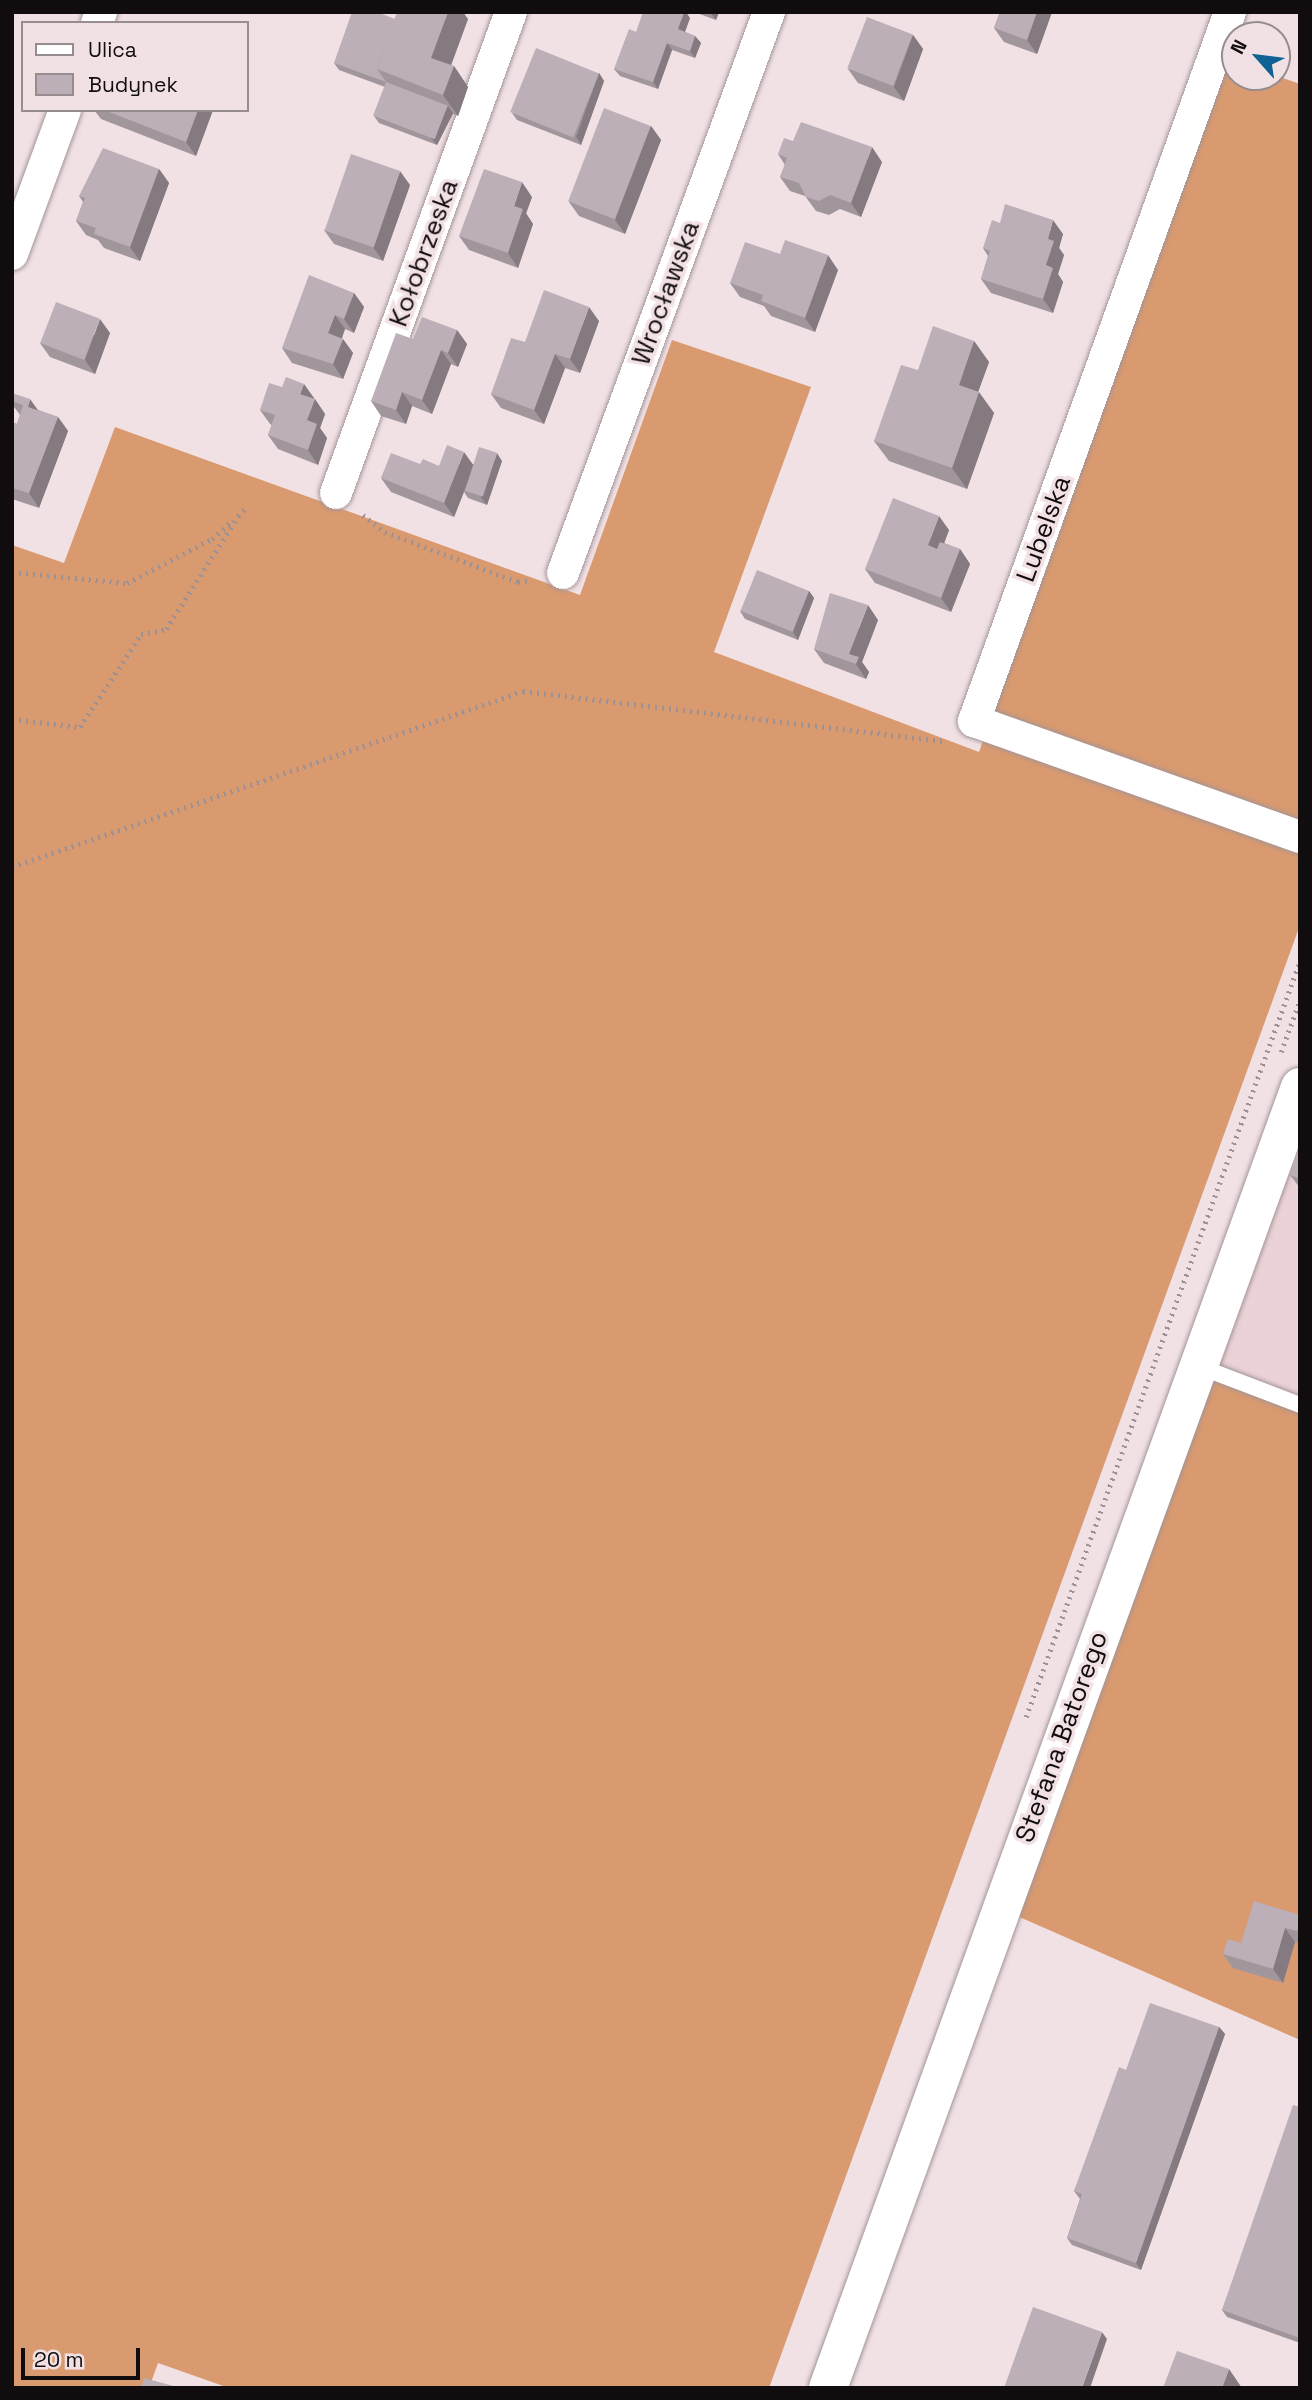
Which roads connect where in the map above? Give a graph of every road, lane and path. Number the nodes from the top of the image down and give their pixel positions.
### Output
1 (511, 12) edge
2 (769, 12) edge
3 (1230, 12) edge
4 (64, 112) edge
5 (12, 254) edge
6 (337, 493) joint
7 (245, 509) dead end
8 (238, 516) junction
9 (12, 572) edge
10 (563, 573) joint
11 (12, 719) edge
12 (949, 742) dead end
13 (1300, 837) edge
14 (12, 867) edge
15 (1300, 1087) edge
16 (1197, 1365) junction
17 (1300, 1405) edge
18 (828, 2388) edge

1 - 6 street, Kołobrzeska
2 - 10 street, Wrocławska
3 - 13 street, Lubelska
4 - 5 street
6 - 10 path
7 - 8 path
8 - 9 path
8 - 11 path
12 - 14 path
15 - 16 street, Stefana Batorego
16 - 17 lane
16 - 18 street, Stefana Batorego

